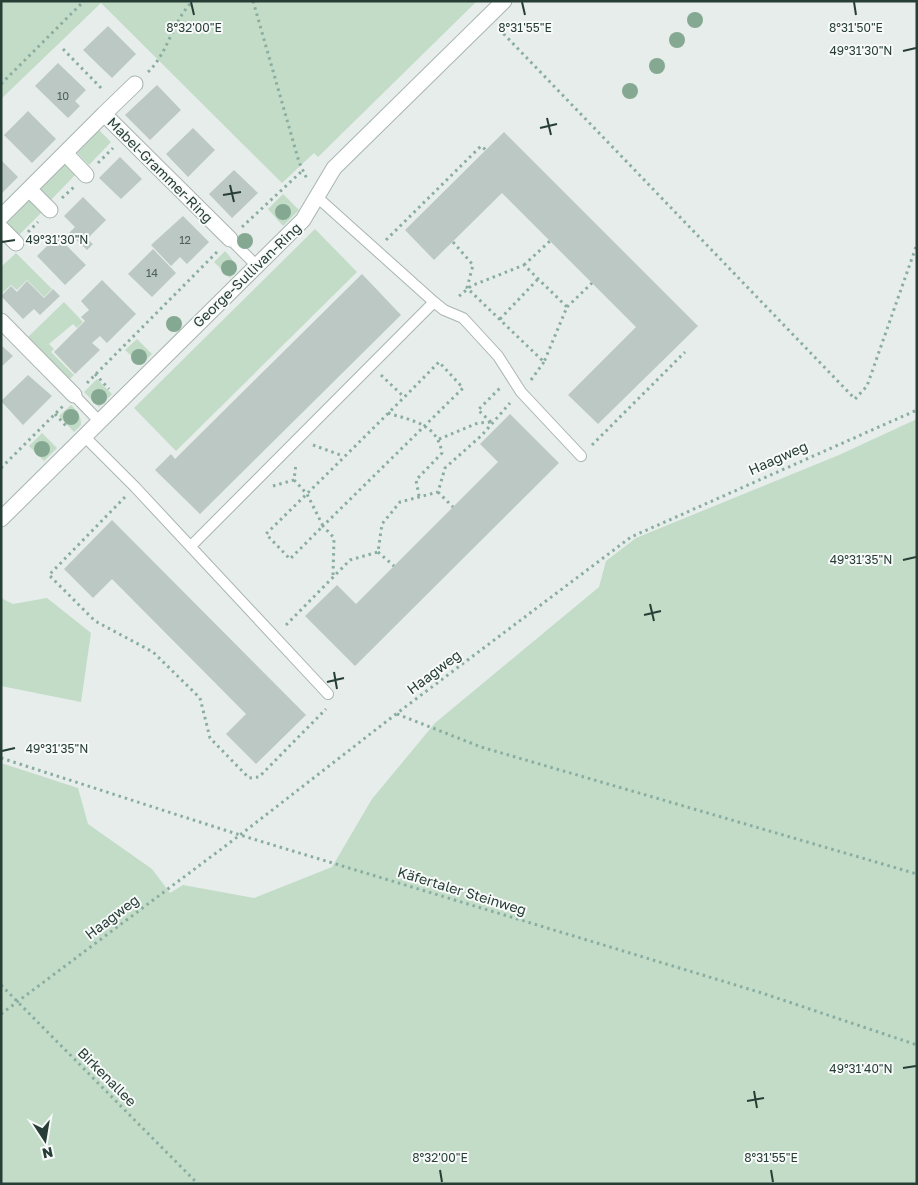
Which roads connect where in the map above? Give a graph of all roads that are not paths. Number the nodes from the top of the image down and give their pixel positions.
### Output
1 (504, 1) edge
2 (135, 84) dead end
3 (104, 114) junction
4 (64, 153) junction
5 (86, 175) dead end
6 (29, 189) junction
7 (317, 197) junction
8 (50, 210) dead end
9 (1, 217) edge
10 (1, 228) edge
11 (230, 239) joint
12 (16, 244) dead end
13 (256, 265) junction
14 (434, 302) junction
15 (1, 321) edge
16 (74, 395) joint
17 (99, 421) junction
18 (84, 436) junction
19 (581, 456) road end
20 (1, 519) edge
21 (191, 546) junction
22 (328, 694) road end

1 - 7 street, George-Sullivan-Ring
2 - 3 street
3 - 4 street, Mabel-Grammer-Ring
3 - 11 street, Mabel-Grammer-Ring
4 - 5 street
4 - 6 street, Mabel-Grammer-Ring
6 - 8 street
6 - 9 street, Mabel-Grammer-Ring
7 - 13 street, George-Sullivan-Ring
7 - 14 lane
10 - 12 street
11 - 13 lane, Mabel-Grammer-Ring
13 - 17 street, George-Sullivan-Ring
14 - 19 lane
14 - 21 lane
15 - 16 street
16 - 17 lane
17 - 18 street, George-Sullivan-Ring
18 - 20 street, George-Sullivan-Ring
18 - 21 lane
21 - 22 lane

